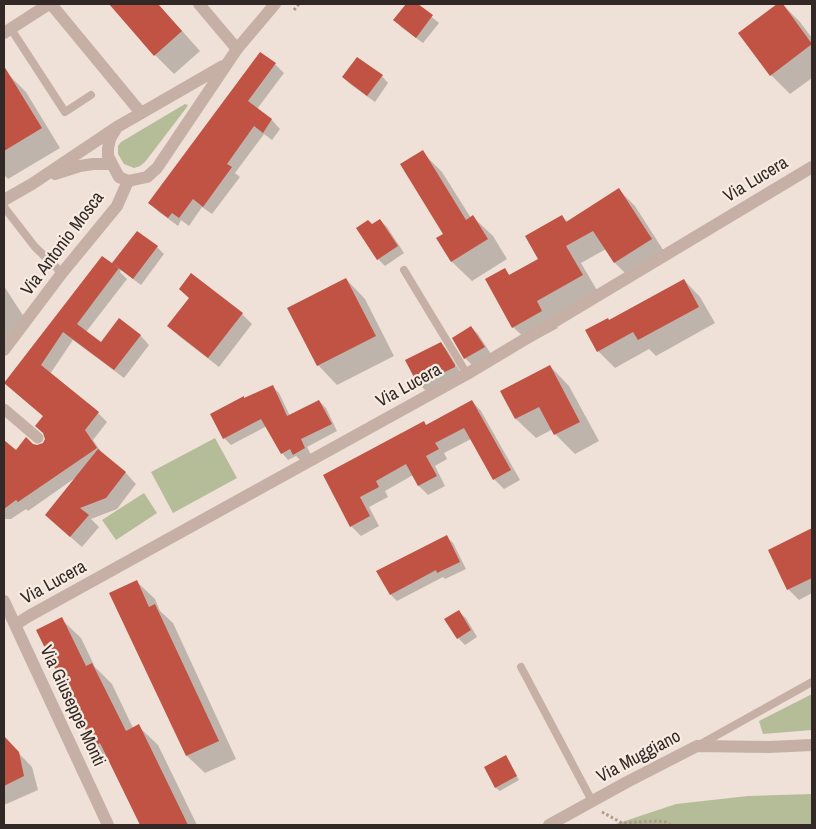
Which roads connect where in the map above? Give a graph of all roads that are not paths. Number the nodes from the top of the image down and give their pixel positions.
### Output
1 (50, 4) edge
2 (199, 4) edge
3 (275, 4) edge
4 (8, 31) edge
5 (237, 49) junction
6 (225, 64) junction
7 (91, 95) dead end
8 (141, 113) junction
9 (118, 127) junction
10 (112, 164) junction
11 (812, 167) edge
12 (128, 181) junction
13 (32, 184) junction
14 (4, 200) edge
15 (4, 207) edge
16 (404, 270) dead end
17 (62, 273) junction
18 (4, 350) edge
19 (467, 374) junction
20 (4, 409) edge
21 (38, 438) dead end
22 (4, 601) edge
23 (15, 625) junction
24 (522, 667) dead end
25 (812, 682) edge
26 (812, 745) edge
27 (698, 746) junction
28 (592, 801) junction
29 (108, 825) edge
30 (549, 825) edge

1 - 4 street
1 - 8 street
2 - 5 street
3 - 5 street
4 - 7 lane
5 - 6 street
6 - 8 street
6 - 12 street
8 - 9 street
9 - 10 street
9 - 13 street
10 - 12 street
10 - 13 street
11 - 19 street, Via Lucera
12 - 17 street, Via Antonio Mosca
13 - 14 street
15 - 17 lane
16 - 19 lane
17 - 18 street, Via Antonio Mosca
19 - 23 street, Via Lucera
20 - 21 street
22 - 23 street, Via Giuseppe Monti
23 - 29 street, Via Giuseppe Monti
24 - 28 lane
25 - 27 lane
26 - 27 street, Via Muggiano
27 - 28 street, Via Muggiano
28 - 30 street, Via Muggiano

